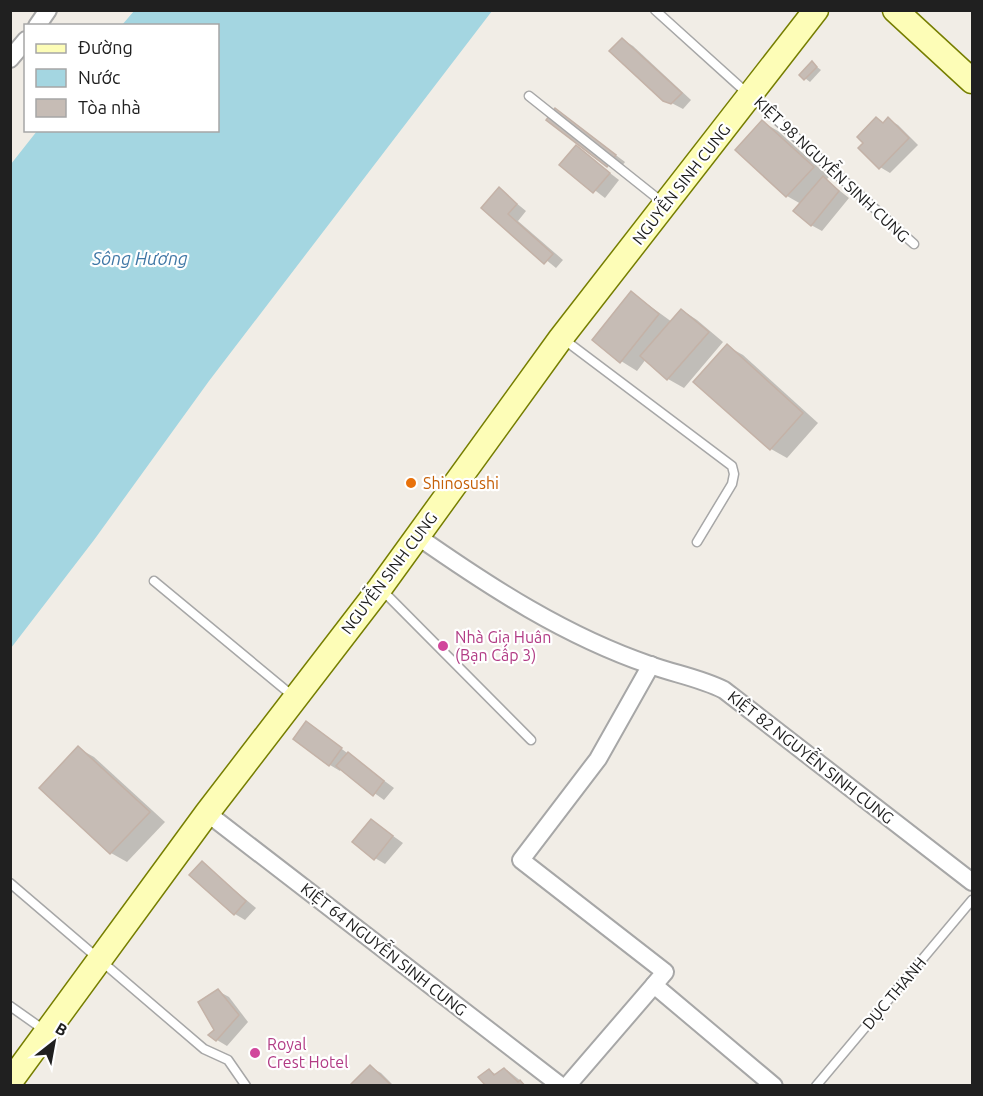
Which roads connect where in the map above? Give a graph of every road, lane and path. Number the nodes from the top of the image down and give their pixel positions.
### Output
1 (48, 10) edge
2 (655, 10) edge
3 (816, 10) edge
4 (895, 10) edge
5 (38, 24) edge
6 (24, 42) edge
7 (10, 59) edge
8 (972, 81) edge
9 (751, 94) junction
10 (529, 96) dead end
11 (665, 205) junction
12 (914, 244) dead end
13 (561, 338) junction
14 (417, 536) junction
15 (697, 542) dead end
16 (154, 581) dead end
17 (380, 588) junction
18 (651, 665) junction
19 (295, 697) junction
20 (531, 740) dead end
21 (207, 813) junction
22 (972, 882) edge
23 (10, 883) edge
24 (972, 900) edge
25 (100, 959) junction
26 (654, 985) junction
27 (10, 1006) edge
28 (47, 1032) junction
29 (10, 1082) edge
30 (246, 1086) edge
31 (561, 1086) edge
32 (567, 1086) edge
33 (774, 1086) edge
34 (816, 1086) edge

1 - 5 street
2 - 9 lane, KIỆT 98 NGUYỄN SINH CUNG
3 - 9 main road, NGUYỄN SINH CUNG
4 - 8 main road
6 - 7 street
9 - 11 main road, NGUYỄN SINH CUNG
9 - 12 lane, KIỆT 98 NGUYỄN SINH CUNG
10 - 11 lane
11 - 13 main road, NGUYỄN SINH CUNG
13 - 14 main road, NGUYỄN SINH CUNG
13 - 15 lane
14 - 17 main road, NGUYỄN SINH CUNG
14 - 18 street, KIỆT 82 NGUYỄN SINH CUNG
16 - 19 lane
17 - 19 main road, NGUYỄN SINH CUNG
17 - 20 lane
18 - 22 street, KIỆT 82 NGUYỄN SINH CUNG
18 - 26 street
19 - 21 main road, NGUYỄN SINH CUNG
21 - 25 main road, NGUYỄN SINH CUNG
21 - 31 street, KIỆT 64 NGUYỄN SINH CUNG
23 - 25 lane
24 - 34 lane, DỤC THANH
25 - 28 main road, NGUYỄN SINH CUNG
25 - 30 lane
26 - 32 street
26 - 33 street
27 - 28 lane
28 - 29 main road, NGUYỄN SINH CUNG

